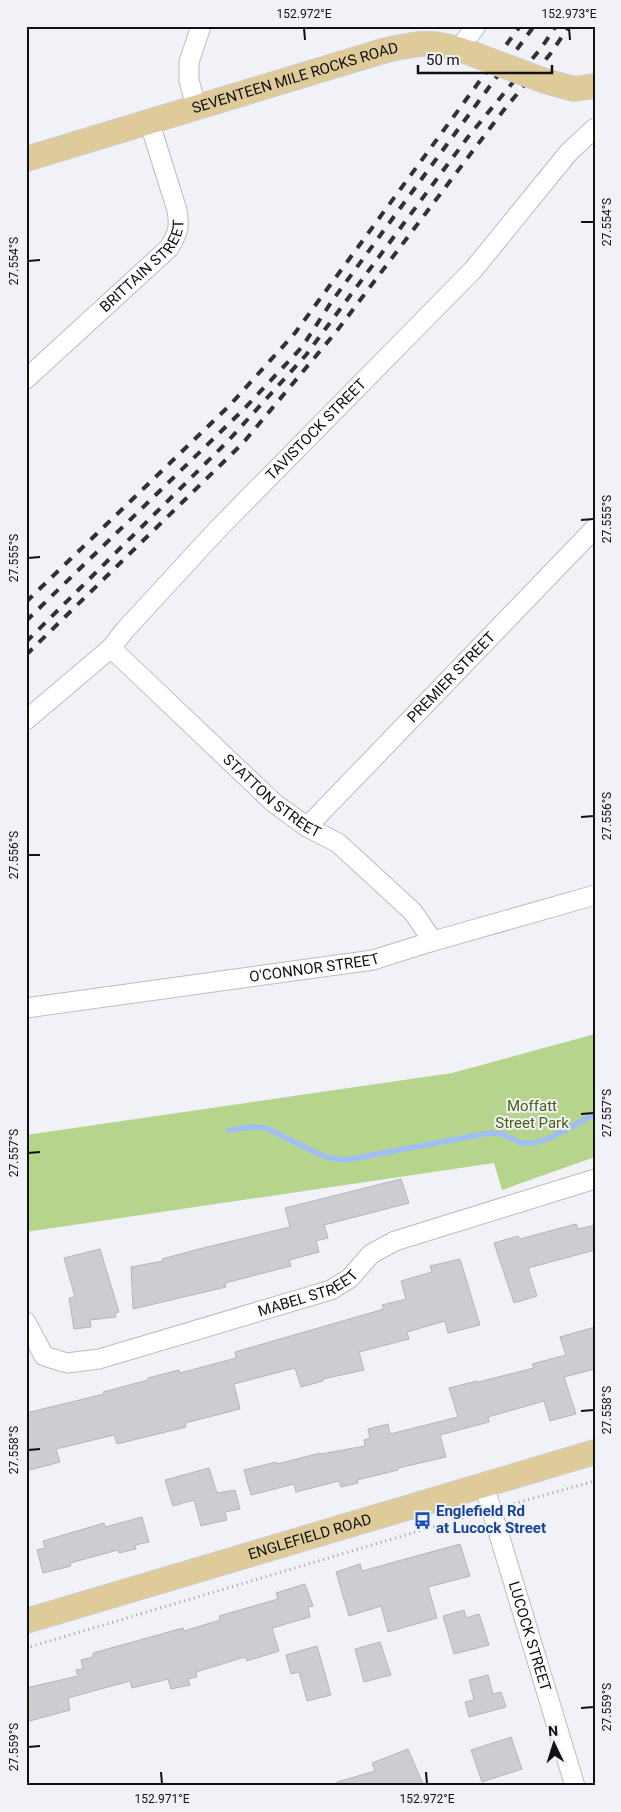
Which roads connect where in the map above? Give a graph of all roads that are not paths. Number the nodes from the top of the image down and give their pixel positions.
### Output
1 (201, 26) edge
2 (476, 26) edge
3 (464, 51) junction
4 (595, 86) edge
5 (196, 107) junction
6 (149, 121) junction
7 (595, 128) edge
8 (26, 159) edge
9 (26, 379) edge
10 (595, 528) edge
11 (111, 648) junction
12 (26, 720) edge
13 (307, 827) junction
14 (595, 895) edge
15 (430, 942) junction
16 (26, 1008) edge
17 (595, 1179) edge
18 (26, 1322) edge
19 (595, 1452) edge
20 (484, 1485) junction
21 (26, 1621) edge
22 (575, 1786) edge

1 - 5 street
2 - 3 street
3 - 4 main road, SEVENTEEN MILE ROCKS ROAD, bridge
3 - 5 main road, SEVENTEEN MILE ROCKS ROAD
5 - 6 main road, SEVENTEEN MILE ROCKS ROAD
6 - 8 main road, SEVENTEEN MILE ROCKS ROAD
6 - 9 street, BRITTAIN STREET
7 - 11 street, TAVISTOCK STREET
10 - 13 street, PREMIER STREET
11 - 12 street, TAVISTOCK STREET
11 - 13 street, STATTON STREET
13 - 15 street, STATTON STREET
14 - 15 street, O'CONNOR STREET
15 - 16 street, O'CONNOR STREET
17 - 18 street, MABEL STREET
19 - 20 main road, ENGLEFIELD ROAD
20 - 21 main road, ENGLEFIELD ROAD
20 - 22 street, LUCOCK STREET

